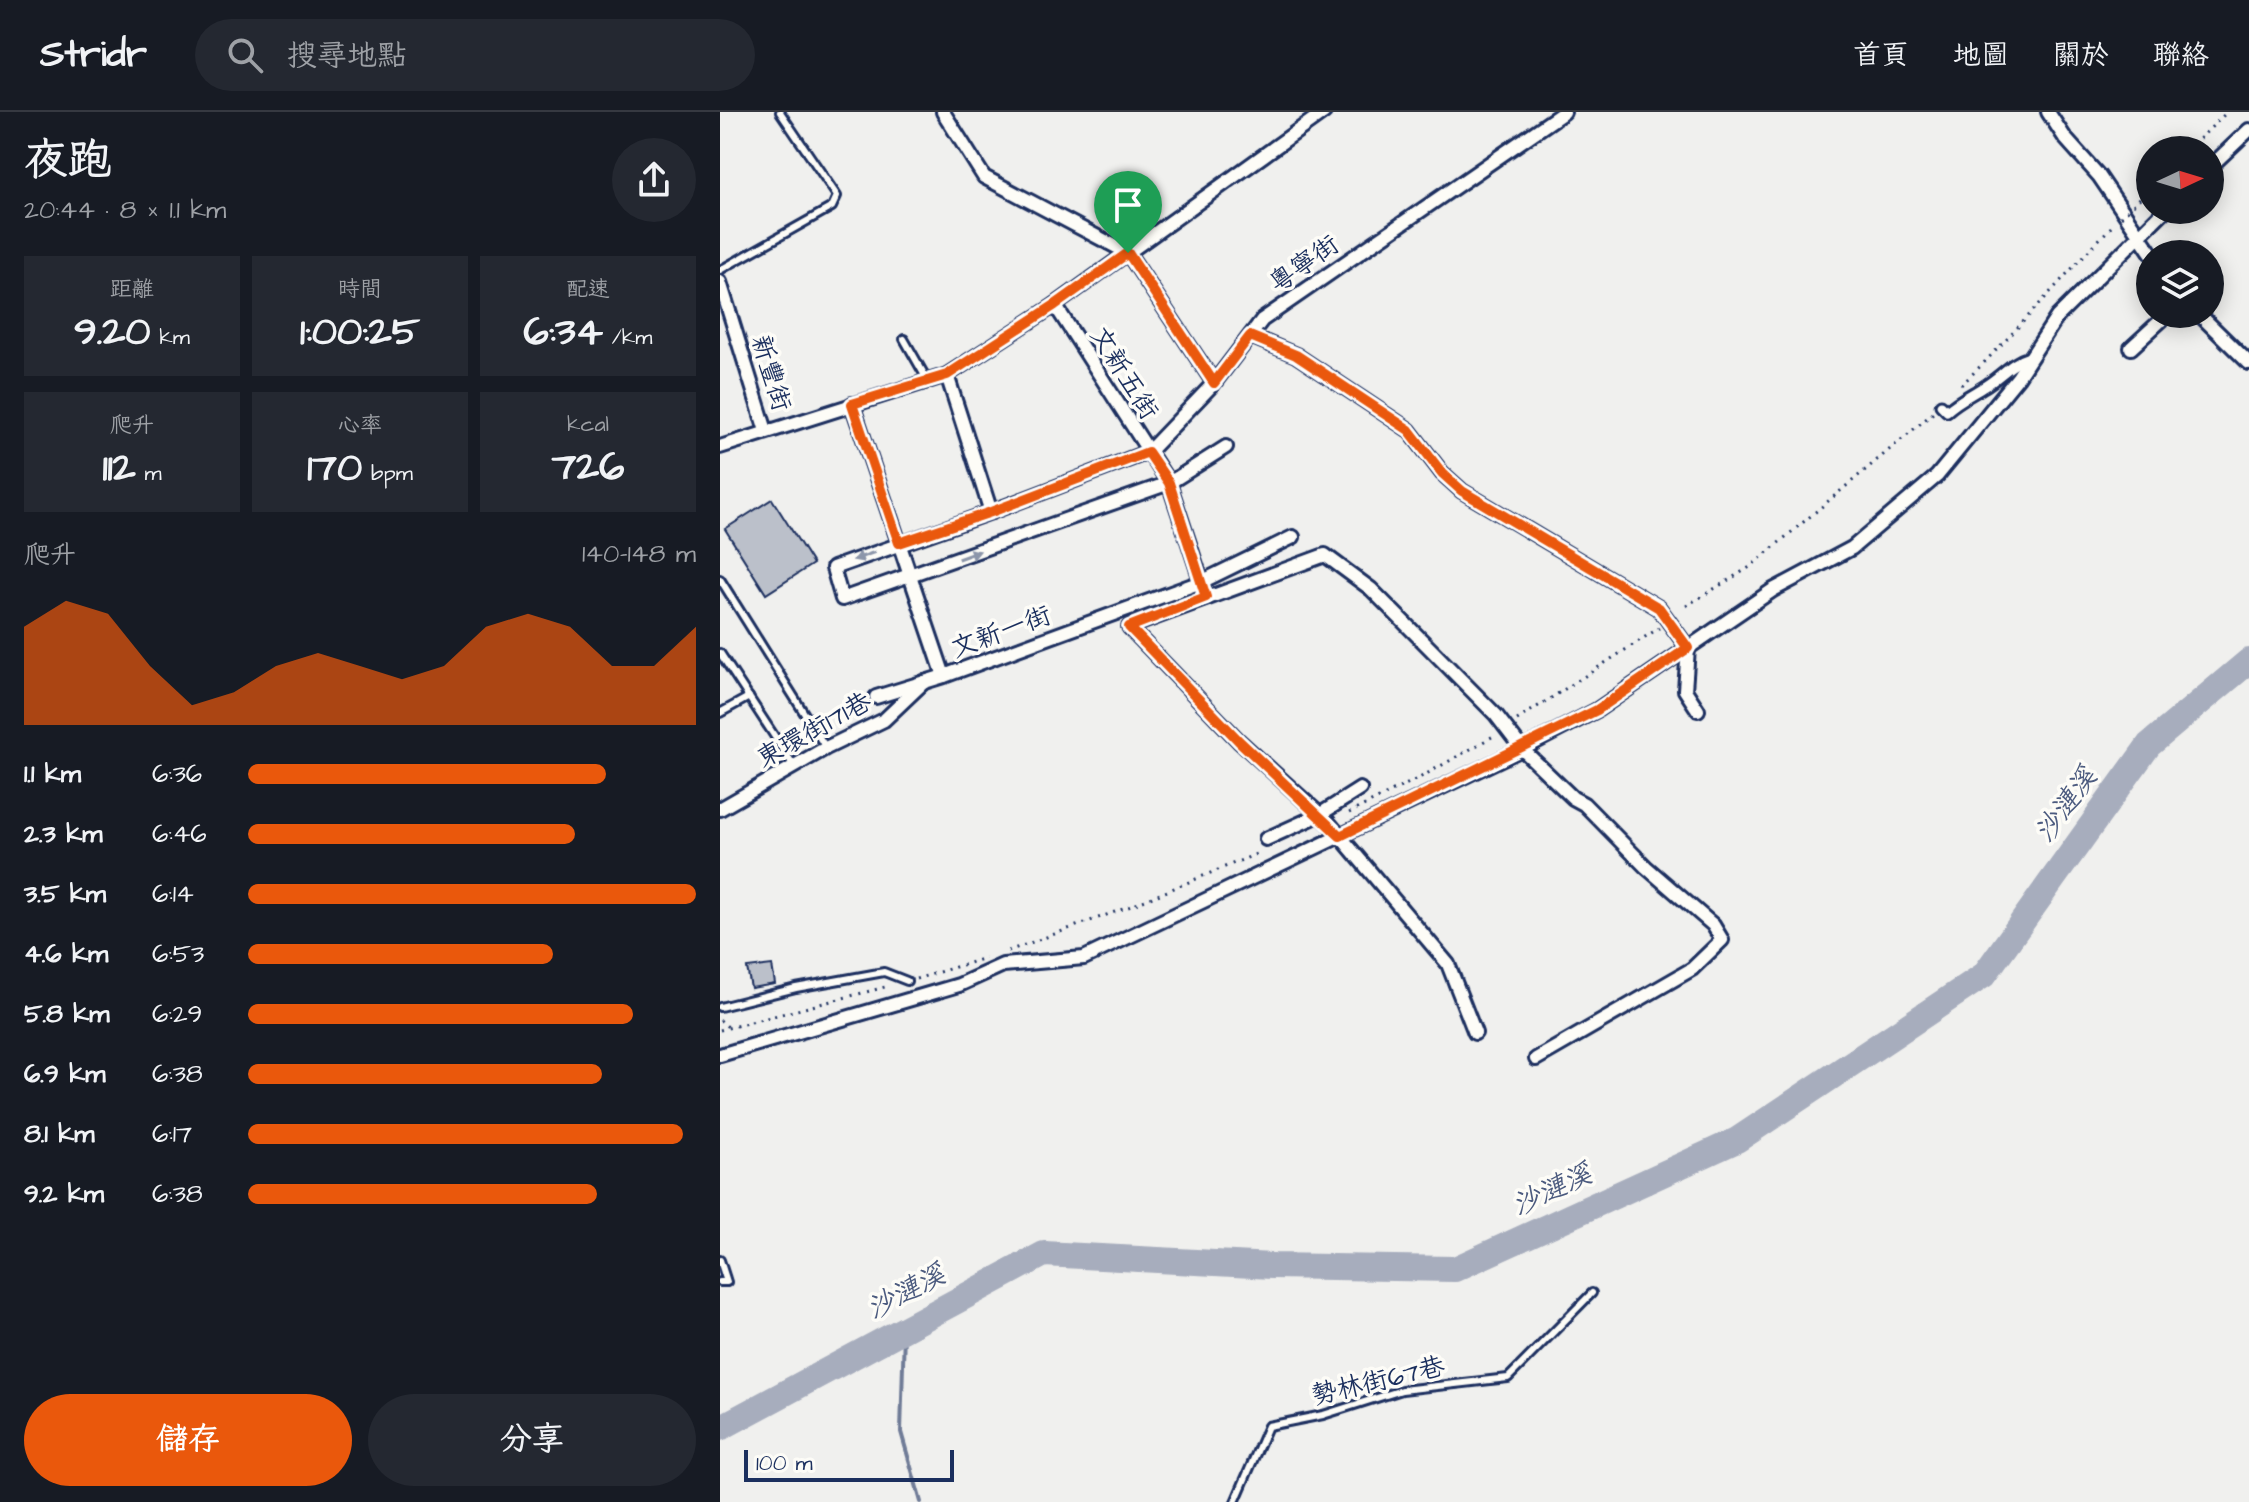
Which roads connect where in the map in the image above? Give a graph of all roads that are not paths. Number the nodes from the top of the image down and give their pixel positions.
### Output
1 (780, 112) edge
2 (943, 112) edge
3 (1323, 112) edge
4 (1564, 112) edge
5 (2048, 112) edge
6 (2249, 130) edge
7 (2224, 154) edge
8 (2150, 224) edge
9 (2139, 234) junction
10 (2143, 240) edge
11 (1128, 253) junction
12 (720, 270) edge
13 (720, 282) edge
14 (1055, 305) junction
15 (2153, 328) edge
16 (2213, 328) edge
17 (1250, 336) junction
18 (904, 339) dead end
19 (2131, 348) dead end
20 (2029, 357) junction
21 (2249, 363) edge
22 (947, 375) junction
23 (928, 381) junction
24 (1214, 383) junction
25 (852, 404) junction
26 (1941, 405) road end
27 (766, 431) junction
28 (720, 447) edge
29 (1226, 447) dead end
30 (1148, 452) junction
31 (1169, 483) junction
32 (991, 512) junction
33 (1293, 537) dead end
34 (899, 543) junction
35 (910, 576) junction
36 (720, 579) edge
37 (1201, 582) junction
38 (1206, 597) junction
39 (1688, 648) junction
40 (720, 653) edge
41 (944, 676) junction
42 (924, 682) junction
43 (749, 697) junction
44 (876, 697) dead end
45 (1698, 710) dead end
46 (720, 713) edge
47 (826, 748) junction
48 (1522, 749) junction
49 (794, 766) junction
50 (1360, 789) dead end
51 (720, 809) edge
52 (1324, 819) junction
53 (1340, 836) junction
54 (1265, 845) road end
55 (907, 981) road end
56 (720, 1007) edge
57 (1475, 1033) dead end
58 (720, 1055) edge
59 (1536, 1059) dead end
60 (720, 1260) edge
61 (720, 1282) edge
62 (1592, 1293) dead end
63 (1235, 1502) edge

1 - 12 lane
2 - 11 street
3 - 11 street
4 - 17 street, 粵寧街
5 - 9 street
6 - 7 street
8 - 9 street
9 - 10 street
9 - 20 street
11 - 14 street
11 - 24 street
13 - 27 street, 新豐街
14 - 22 street
14 - 30 street, 文新五街
15 - 19 street
16 - 21 street
17 - 24 street, 粵寧街
17 - 39 street
18 - 23 lane
20 - 26 street
20 - 39 street
22 - 23 street
22 - 32 street
23 - 25 street
24 - 30 street, 粵寧街
25 - 27 street
25 - 34 street, 文新一街
27 - 28 street
29 - 31 street
30 - 31 street, 文新五街
30 - 32 street
35 -> 31 street
31 - 37 street, 文新五街
32 - 34 street
33 - 37 street, 文新一街
34 - 35 street, 文新一街
34 -> 35 street
35 - 41 street, 文新一街
36 - 47 lane
37 - 38 street, 文新五街
37 - 41 street, 文新一街
38 - 48 street
38 - 52 street
39 - 45 street
39 - 48 street
40 - 43 lane
41 - 42 street
42 - 44 street
42 - 47 street, 東環街171巷
43 - 46 lane
43 - 49 lane
47 - 49 street, 東環街171巷
48 - 53 street
48 - 59 street
49 - 51 street, 東環街171巷
50 - 52 street
52 - 53 street
52 - 54 street
53 - 57 street
53 - 58 street
55 - 56 lane
60 - 61 lane
62 - 63 lane, 勢林街67巷

